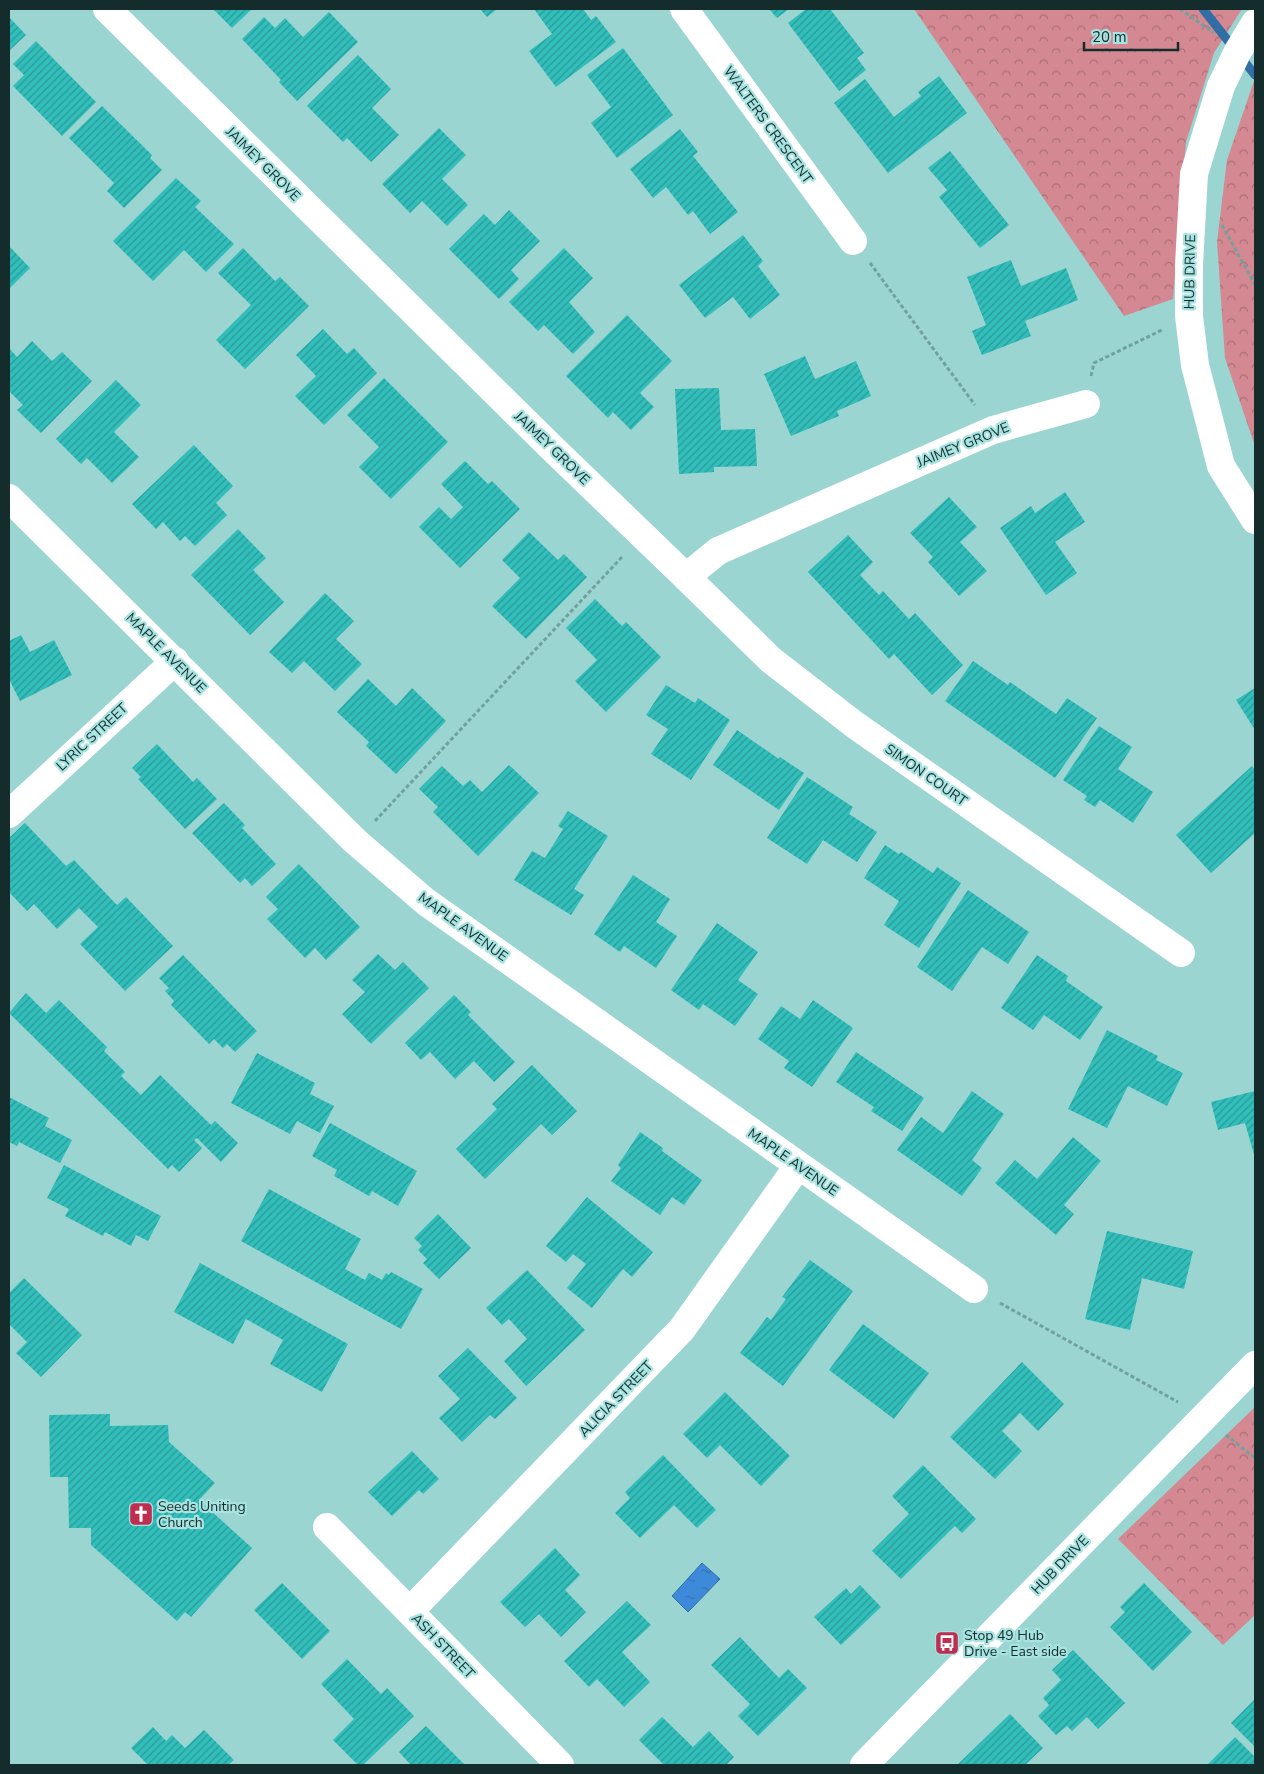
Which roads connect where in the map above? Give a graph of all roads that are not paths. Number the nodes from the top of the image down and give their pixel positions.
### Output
1 (107, 9) edge
2 (684, 9) edge
3 (1255, 23) edge
4 (853, 241) road end
5 (1086, 404) road end
6 (9, 498) edge
7 (1255, 520) edge
8 (686, 577) junction
9 (175, 661) junction
10 (9, 814) edge
11 (1182, 952) dead end
12 (798, 1166) junction
13 (974, 1289) road end
14 (1255, 1365) edge
15 (327, 1527) dead end
16 (410, 1611) junction
17 (560, 1765) edge
18 (864, 1765) edge

1 - 8 street, JAIMEY GROVE
2 - 4 street, WALTERS CRESCENT
3 - 7 street, HUB DRIVE
5 - 8 street, JAIMEY GROVE
6 - 9 street, MAPLE AVENUE
8 - 11 street, SIMON COURT
9 - 10 street, LYRIC STREET
9 - 12 street, MAPLE AVENUE
12 - 13 street, MAPLE AVENUE
12 - 16 street, ALICIA STREET
14 - 18 street, HUB DRIVE
15 - 16 street, ASH STREET
16 - 17 street, ASH STREET

